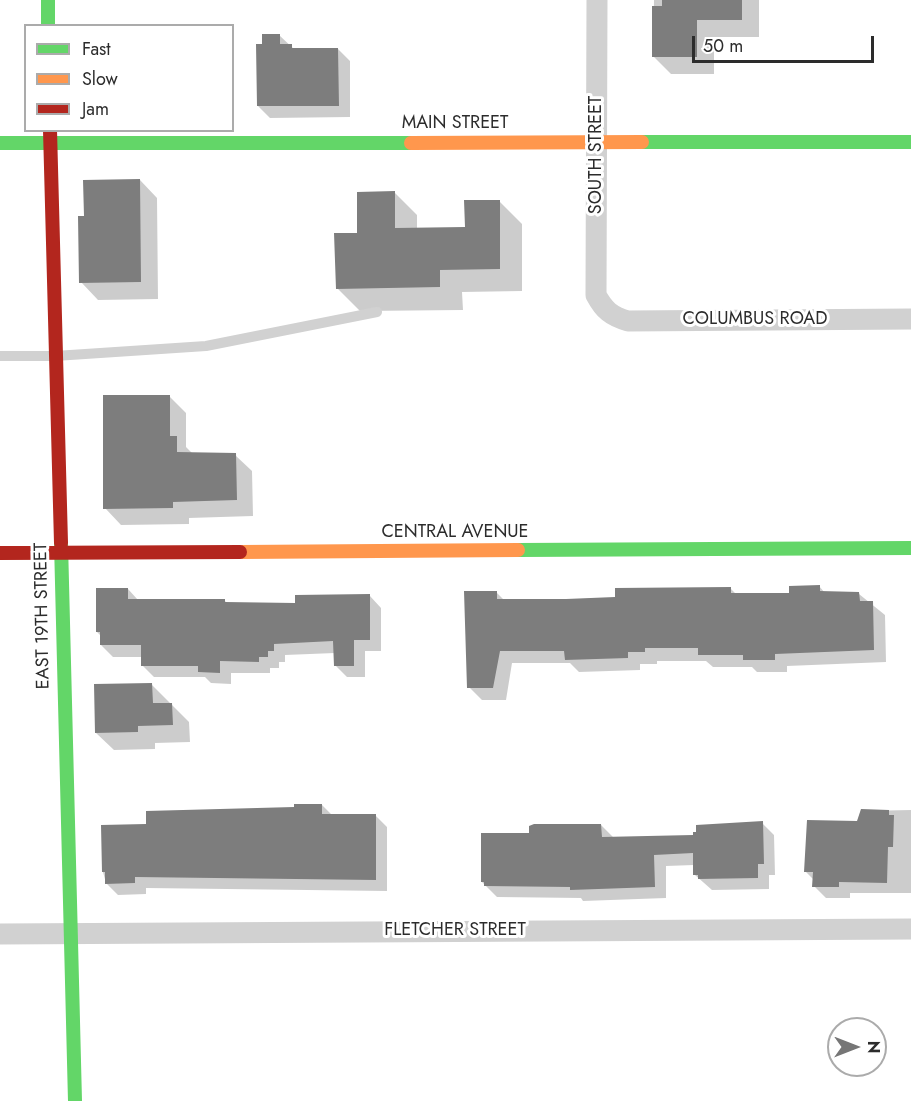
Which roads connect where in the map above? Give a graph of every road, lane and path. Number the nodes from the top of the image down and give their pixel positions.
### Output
1 (48, 0) edge
2 (597, 0) edge
3 (48, 24) edge
4 (50, 137) edge
5 (597, 142) junction
6 (911, 142) edge
7 (0, 143) edge
8 (603, 308) joint
9 (376, 312) dead end
10 (911, 319) edge
11 (0, 356) edge
12 (55, 356) junction
13 (911, 548) edge
14 (0, 553) edge
15 (60, 553) junction
16 (911, 929) edge
17 (0, 934) edge
18 (69, 934) junction
19 (75, 1101) edge

1 - 3 street
2 - 5 street, SOUTH STREET
4 - 5 street, MAIN STREET
4 - 7 street, MAIN STREET
4 - 12 street, EAST 19TH STREET
5 - 6 street, MAIN STREET
5 - 8 street, SOUTH STREET
8 - 10 street, COLUMBUS ROAD
9 - 12 lane
11 - 12 lane
12 - 15 street, EAST 19TH STREET
13 - 15 street, CENTRAL AVENUE
14 - 15 street, CENTRAL AVENUE
15 - 18 street, EAST 19TH STREET
16 - 18 street, FLETCHER STREET
17 - 18 street, FLETCHER STREET
18 - 19 street, EAST 19TH STREET

